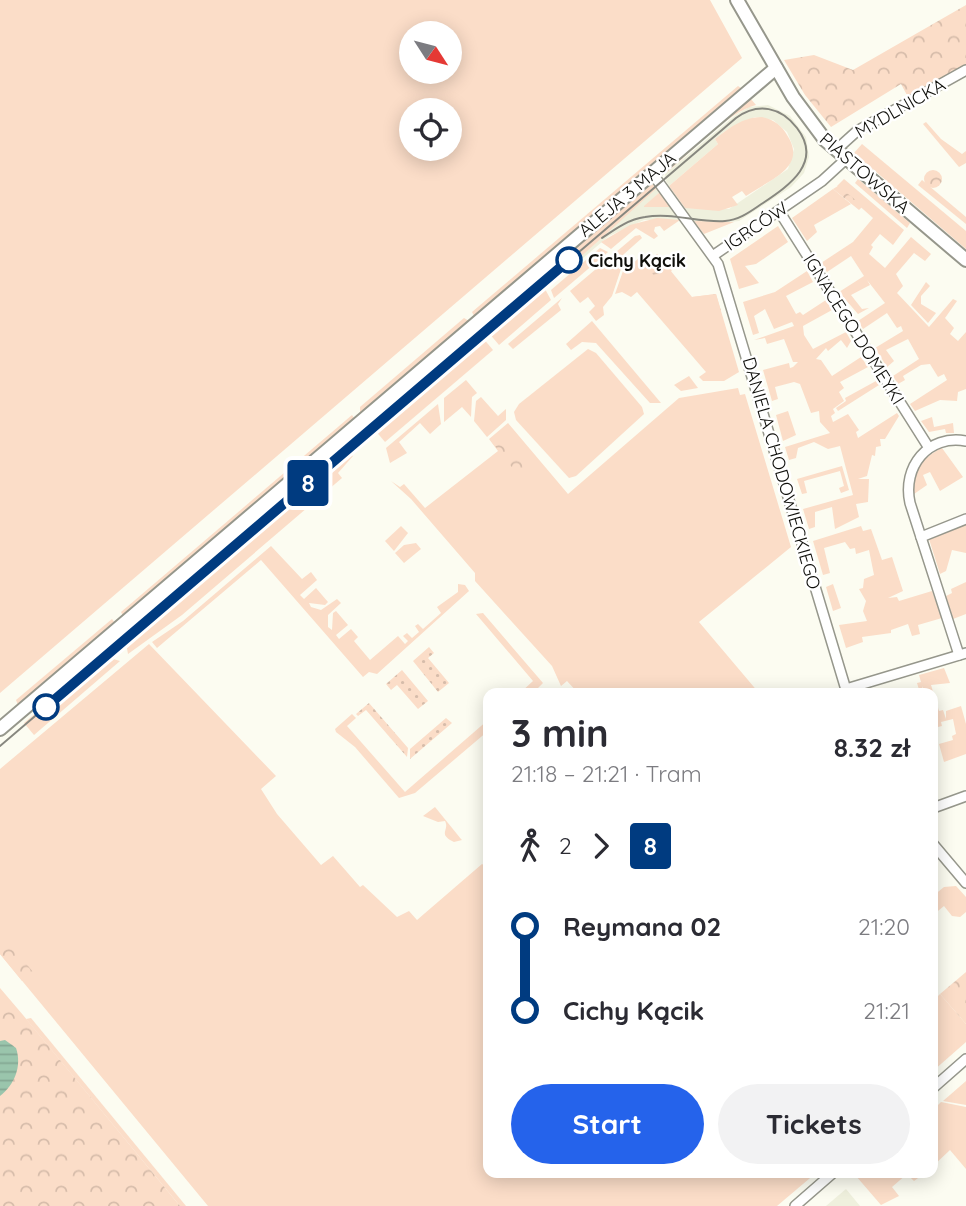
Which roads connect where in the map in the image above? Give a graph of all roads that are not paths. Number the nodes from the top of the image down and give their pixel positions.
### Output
1 (737, 0) edge
2 (776, 68) junction
3 (966, 70) edge
4 (841, 154) junction
5 (652, 173) junction
6 (779, 211) junction
7 (714, 255) junction
8 (966, 260) edge
9 (966, 441) edge
10 (929, 448) junction
11 (966, 519) edge
12 (921, 537) junction
13 (963, 654) edge
14 (845, 688) edge
15 (855, 688) edge
16 (0, 729) edge
17 (966, 796) edge
18 (938, 806) edge
19 (938, 850) edge
20 (966, 883) edge
21 (966, 1059) edge
22 (938, 1084) edge
23 (827, 1178) edge
24 (795, 1206) edge

1 - 2 street, PIASTOWSKA
2 - 4 street, PIASTOWSKA
2 - 5 street, ALEJA 3 MAJA
3 - 4 street, MYDLNICKA
4 - 6 street, IGRCÓW
4 - 8 street, PIASTOWSKA
5 - 7 street, IGRCÓW
5 - 16 street, ALEJA 3 MAJA
6 - 7 street, IGRCÓW
6 - 10 street, IGNACEGO DOMEYKI
7 - 14 street, DANIELA CHODOWIECKIEGO
9 - 10 street
10 - 12 street
11 - 12 street
12 - 13 street
13 - 15 street
17 - 18 street
19 - 20 street
21 - 22 street
23 - 24 street

